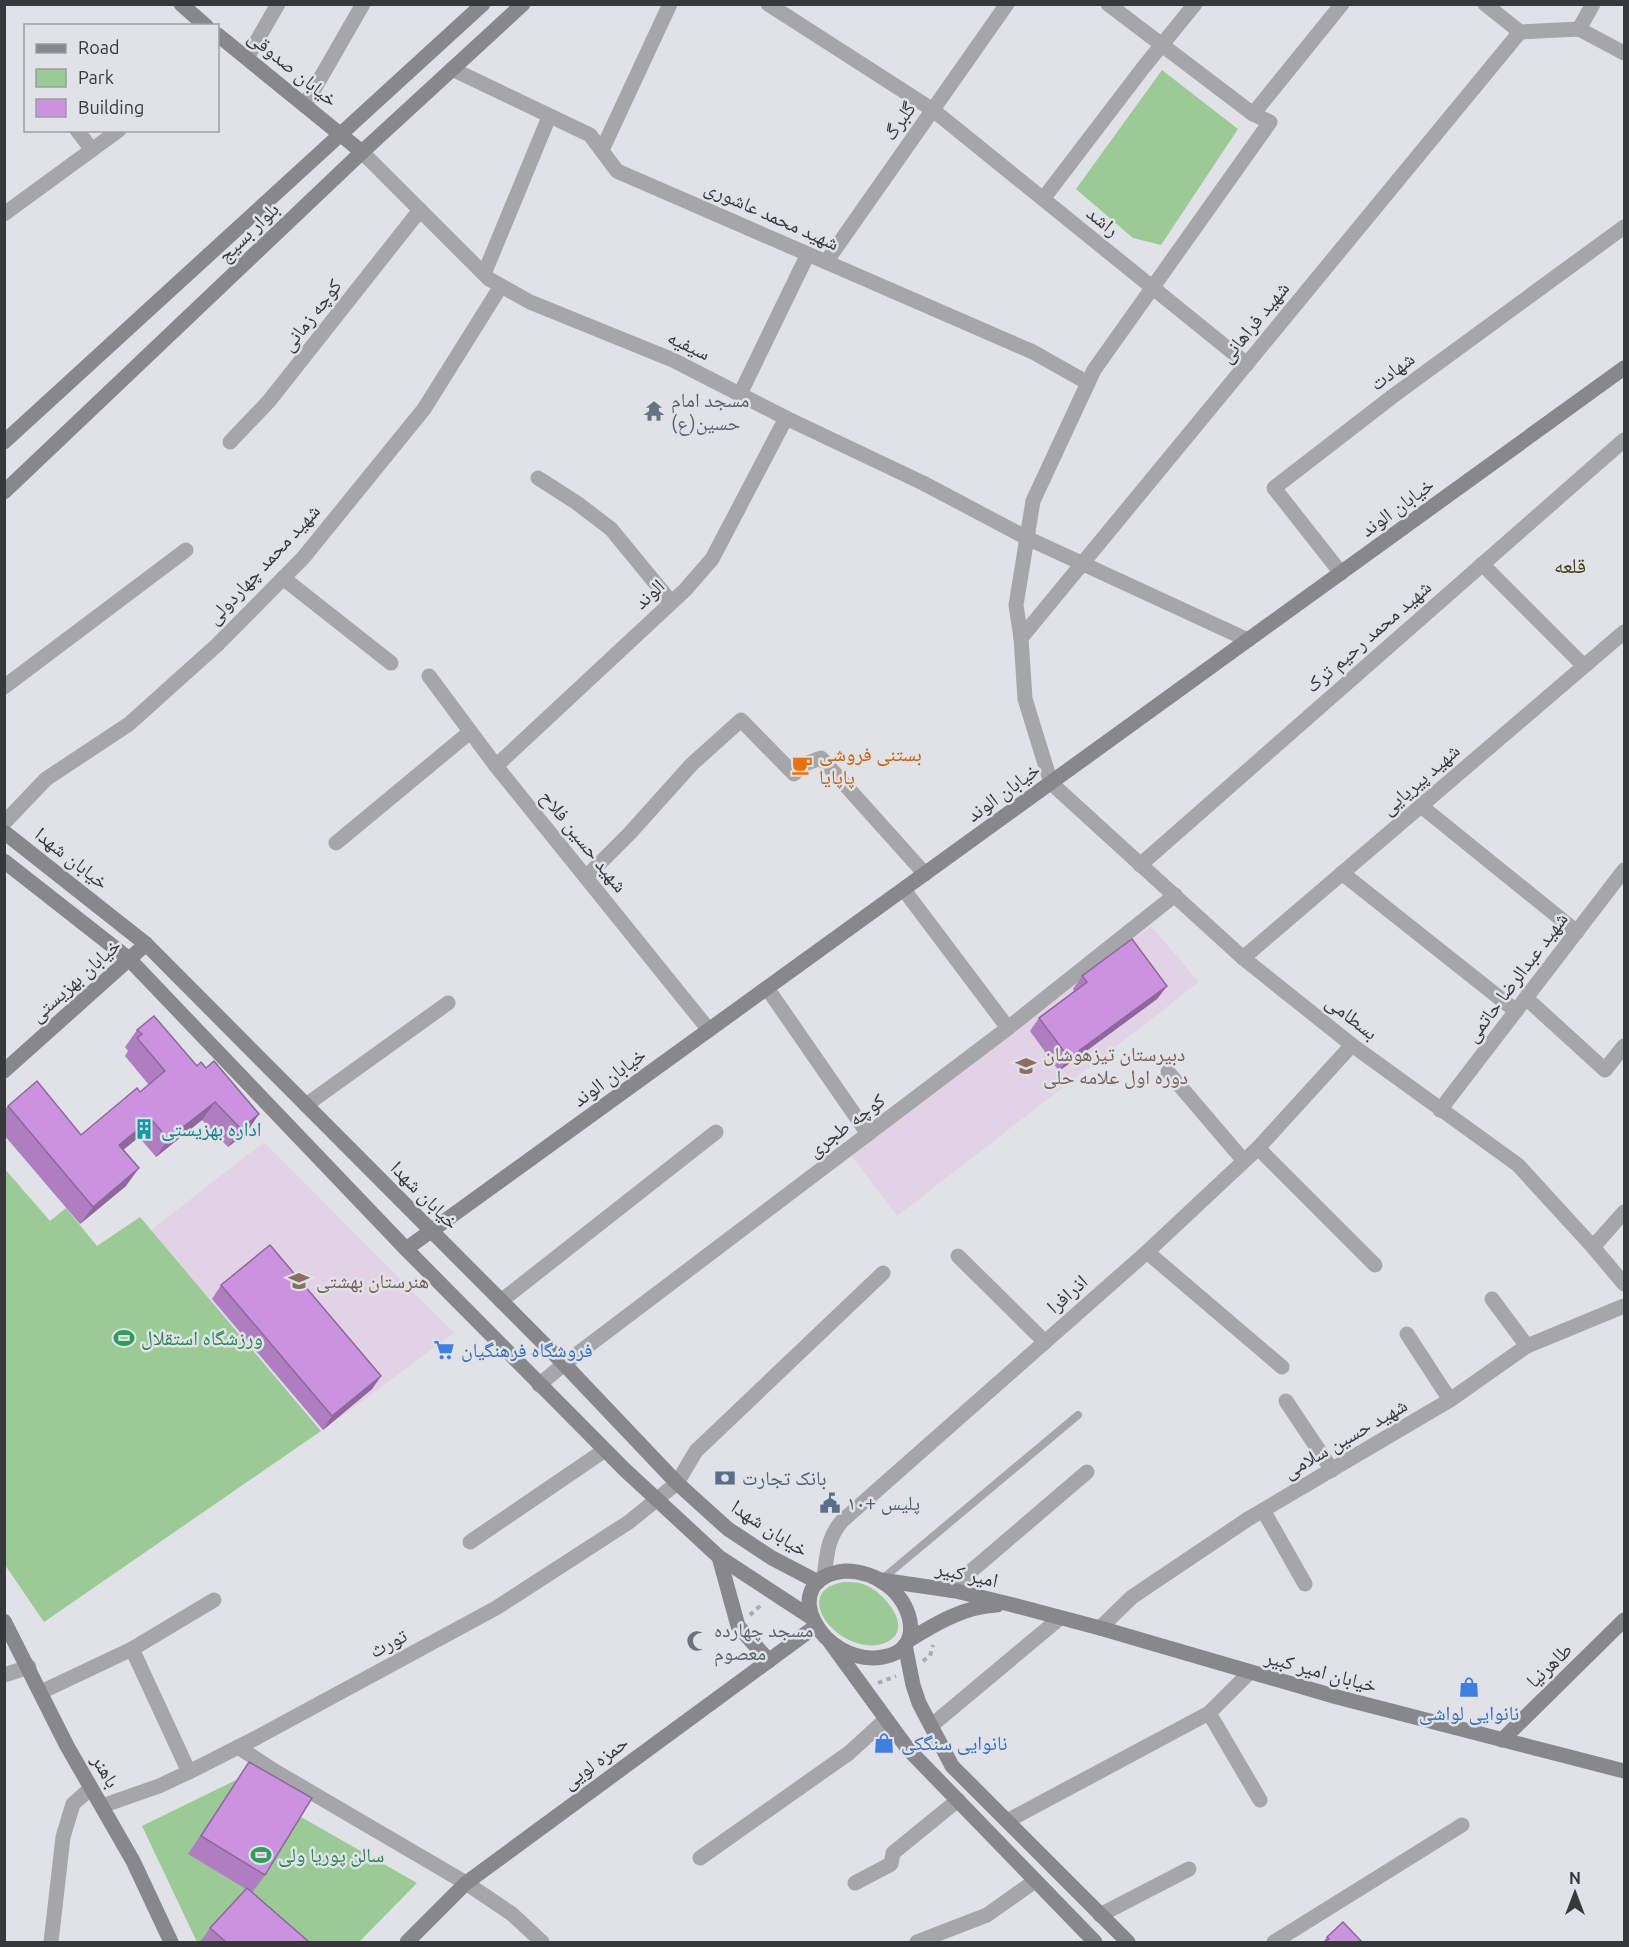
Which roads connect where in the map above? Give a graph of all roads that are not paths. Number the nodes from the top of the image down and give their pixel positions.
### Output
1 (182, 4) edge
2 (278, 4) edge
3 (363, 4) edge
4 (483, 4) edge
5 (523, 4) edge
6 (669, 4) edge
7 (768, 4) edge
8 (1007, 4) edge
9 (1108, 4) edge
10 (1195, 4) edge
11 (1342, 4) edge
12 (1485, 4) edge
13 (1593, 4) edge
14 (204, 24) edge
15 (1580, 29) junction
16 (1520, 32) junction
17 (220, 41) edge
18 (1161, 46) junction
19 (1624, 53) edge
20 (247, 58) junction
21 (452, 69) junction
22 (305, 105) junction
23 (933, 110) junction
24 (1253, 114) junction
25 (549, 117) junction
26 (78, 132) edge
27 (117, 132) edge
28 (342, 134) junction
29 (92, 150) junction
30 (602, 150) junction
31 (362, 152) junction
32 (1042, 199) junction
33 (6, 210) edge
34 (420, 210) junction
35 (1624, 227) edge
36 (808, 254) junction
37 (826, 262) junction
38 (484, 274) junction
39 (501, 286) junction
40 (1152, 288) junction
41 (1246, 364) junction
42 (1624, 368) edge
43 (1088, 383) junction
44 (740, 394) junction
45 (786, 418) junction
46 (1624, 440) edge
47 (4, 442) edge
48 (230, 442) dead end
49 (538, 478) dead end
50 (4, 492) edge
51 (1027, 538) junction
52 (186, 550) dead end
53 (1083, 563) junction
54 (1482, 564) junction
55 (1341, 573) junction
56 (283, 578) junction
57 (671, 603) junction
58 (1624, 632) edge
59 (1021, 638) junction
60 (1248, 640) junction
61 (391, 663) dead end
62 (1584, 666) junction
63 (429, 676) dead end
64 (4, 687) edge
65 (470, 732) junction
66 (495, 766) junction
67 (1051, 783) junction
68 (1421, 806) junction
69 (4, 823) edge
70 (4, 832) edge
71 (336, 843) dead end
72 (4, 861) edge
73 (1140, 865) junction
74 (1624, 870) edge
75 (1342, 873) junction
76 (925, 874) junction
77 (586, 877) junction
78 (904, 890) junction
79 (1175, 895) junction
80 (1576, 932) junction
81 (146, 944) junction
82 (1243, 958) junction
83 (129, 959) junction
84 (767, 988) junction
85 (1526, 998) junction
86 (448, 1003) dead end
87 (1516, 1011) junction
88 (1008, 1028) junction
89 (709, 1030) junction
90 (1352, 1045) junction
91 (1624, 1046) edge
92 (4, 1071) edge
93 (1168, 1072) dead end
94 (306, 1105) junction
95 (1440, 1110) junction
96 (716, 1132) dead end
97 (868, 1134) junction
98 (1258, 1148) junction
99 (1244, 1161) junction
100 (1624, 1212) edge
101 (432, 1231) junction
102 (1593, 1247) junction
103 (406, 1249) junction
104 (1147, 1252) junction
105 (958, 1256) dead end
106 (1376, 1265) dead end
107 (883, 1273) dead end
108 (1624, 1284) edge
109 (1492, 1299) dead end
110 (501, 1301) junction
111 (1624, 1306) edge
112 (1407, 1334) dead end
113 (1045, 1342) junction
114 (1527, 1346) junction
115 (564, 1364) junction
116 (1282, 1367) dead end
117 (539, 1384) junction
118 (1450, 1400) junction
119 (1286, 1401) dead end
120 (1078, 1415) dead end
121 (605, 1450) junction
122 (1332, 1470) junction
123 (1087, 1472) dead end
124 (676, 1483) junction
125 (657, 1500) junction
126 (1263, 1510) junction
127 (470, 1542) dead end
128 (719, 1557) junction
129 (821, 1579) junction
130 (881, 1580) junction
131 (1305, 1584) dead end
132 (949, 1590) junction
133 (214, 1600) dead end
134 (1009, 1604) junction
135 (1060, 1618) junction
136 (1624, 1620) edge
137 (4, 1621) edge
138 (814, 1622) junction
139 (1100, 1628) junction
140 (830, 1642) junction
141 (907, 1642) junction
142 (132, 1649) junction
143 (769, 1661) junction
144 (29, 1667) junction
145 (1249, 1673) junction
146 (4, 1675) edge
147 (41, 1692) junction
148 (1209, 1713) junction
149 (885, 1719) junction
150 (932, 1725) junction
151 (1502, 1740) junction
152 (238, 1747) junction
153 (189, 1772) junction
154 (1624, 1772) edge
155 (92, 1788) junction
156 (958, 1800) junction
157 (1260, 1800) dead end
158 (102, 1806) junction
159 (1007, 1821) junction
160 (1462, 1825) dead end
161 (700, 1858) dead end
162 (1189, 1869) dead end
163 (1035, 1881) junction
164 (466, 1882) junction
165 (855, 1884) dead end
166 (1100, 1915) junction
167 (51, 1942) edge
168 (171, 1942) edge
169 (407, 1942) edge
170 (542, 1942) edge
171 (917, 1942) edge
172 (1095, 1942) edge
173 (1128, 1942) edge
174 (1274, 1942) edge

1 - 14 main road
2 - 20 street
3 - 22 street
4 - 28 main road, بلوار بسیج
5 - 21 main road, بلوار بسیج
6 - 30 street
7 - 23 street, راشد
8 - 23 street, گلبرگ
9 - 18 street
10 - 18 street
11 - 24 street
12 - 16 street
13 - 15 street
15 - 16 street
15 - 19 street
16 - 41 street, شهید فراهانی
17 - 20 main road, خیابان صدوقی
18 - 24 street
18 - 32 street
20 - 22 main road, خیابان صدوقی
21 - 25 street, شهید محمد عاشوری
21 - 31 main road, بلوار بسیج
22 - 28 main road, خیابان صدوقی
23 - 32 street, راشد
23 - 37 street, گلبرگ
24 - 40 street
25 - 30 street, شهید محمد عاشوری
25 - 38 street
26 - 29 street
27 - 29 street
28 - 31 main road, خیابان صدوقی
28 - 47 main road, بلوار بسیج
29 - 33 street
30 - 36 street, شهید محمد عاشوری
31 - 34 street, سیفیه
31 - 50 main road, بلوار بسیج
32 - 40 street, راشد
34 - 38 street, سیفیه
34 - 48 street, کوچه زمانی
35 - 55 street, شهادت
36 - 37 street, شهید محمد عاشوری
36 - 44 street
37 - 43 street, شهید محمد عاشوری
38 - 39 street, سیفیه
39 - 44 street, سیفیه
39 - 56 street, شهید محمد چهاردولی
40 - 41 street, راشد
40 - 43 street
41 - 53 street, شهید فراهانی
42 - 55 main road, خیابان الوند
43 - 51 street
44 - 45 street, سیفیه
45 - 51 street, سیفیه
45 - 57 street, الوند
46 - 54 street, شهید محمد رحیم ترک
49 - 57 street
51 - 53 street, سیفیه
51 - 59 street
52 - 64 street
53 - 59 street, شهید فراهانی
53 - 60 street, سیفیه
54 - 62 street
54 - 73 street, شهید محمد رحیم ترک
55 - 60 main road, خیابان الوند
56 - 61 street
56 - 69 street, شهید محمد چهاردولی
57 - 66 street, الوند
58 - 62 street, شهید پیریایی
59 - 67 street
60 - 67 main road, خیابان الوند
62 - 68 street, شهید پیریایی
63 - 65 street, شهید حسین فلاح
65 - 66 street, شهید حسین فلاح
65 - 71 street
66 - 77 street, شهید حسین فلاح
67 - 73 street, بسطامی
67 - 76 main road, خیابان الوند
68 - 75 street, شهید پیریایی
68 - 80 street
70 - 81 main road, خیابان شهدا
72 - 83 main road
73 - 79 street, بسطامی
74 - 80 street, شهید عبدالرضا حاتمی
75 - 82 street, شهید پیریایی
75 - 87 street
76 - 77 street
76 - 78 main road, خیابان الوند
77 - 89 street, شهید حسین فلاح
78 - 84 main road, خیابان الوند
78 - 88 street
79 - 82 street, بسطامی
79 - 88 street, کوچه طجری
80 - 85 street, شهید عبدالرضا حاتمی
81 - 83 main road, خیابان بهزیستی
81 - 94 main road, خیابان شهدا
82 - 90 street, بسطامی
83 - 92 main road, خیابان بهزیستی
83 - 103 main road
84 - 89 main road, خیابان الوند
84 - 97 street
85 - 87 street, شهید عبدالرضا حاتمی
85 - 91 street
86 - 94 street
87 - 95 street, شهید عبدالرضا حاتمی
88 - 97 street, کوچه طجری
89 - 101 main road, خیابان الوند
90 - 95 street, بسطامی
90 - 98 street, اذرافرا
93 - 99 street
94 - 101 main road, خیابان شهدا
95 - 102 street, بسطامی
96 - 110 street
97 - 115 street, کوچه طجری
98 - 99 street, اذرافرا
98 - 106 street
99 - 104 street, اذرافرا
100 - 102 street
101 - 103 main road, خیابان الوند
101 - 110 main road, خیابان شهدا
102 - 108 street, بسطامی
103 - 117 main road
104 - 113 street, اذرافرا
104 - 116 street
105 - 113 street
107 - 124 street, تورث
109 - 114 street
110 - 115 main road, خیابان شهدا
111 - 114 street, شهید حسین سلامی
112 - 118 street
113 - 129 street, اذرافرا
114 - 118 street, شهید حسین سلامی
115 - 117 street, کوچه طجری
115 - 124 main road, خیابان شهدا
117 - 121 main road
118 - 122 street, شهید حسین سلامی
119 - 122 street
120 - 130 lane
121 - 125 main road
121 - 127 street
122 - 126 street, شهید حسین سلامی
123 - 132 street
124 - 125 street, تورث
124 - 129 main road, خیابان شهدا
125 - 128 main road
125 - 152 street, تورث
126 - 131 street
126 - 139 street, شهید حسین سلامی
128 - 138 main road
128 - 143 main road
129 - 130 main road
129 - 138 main road
130 - 132 main road, امیر کبیر
130 - 141 main road
132 - 134 main road, امیر کبیر
133 - 142 street
134 - 135 main road, خیابان امیر کبیر
134 - 141 main road, امیر کبیر
135 - 139 main road, خیابان امیر کبیر
135 - 150 street
136 - 151 main road, طاهرنیا
137 - 144 main road, باهنر
138 - 140 main road
138 - 143 main road, حمزه لویی
139 - 145 main road, خیابان امیر کبیر
140 - 141 main road
140 - 149 main road
141 - 150 main road
142 - 147 street
142 - 153 street
143 - 164 main road, حمزه لویی
144 - 146 street
144 - 147 main road, باهنر
145 - 148 street
145 - 151 main road, خیابان امیر کبیر
147 - 155 main road, باهنر
148 - 157 street
148 - 159 street
149 - 156 main road
149 - 161 street
150 - 159 main road
151 - 154 main road, خیابان امیر کبیر
152 - 153 street, تورث
152 - 164 street
153 - 158 street, تورث
155 - 158 main road, باهنر
155 - 167 street
156 - 163 main road
156 - 165 street
158 - 168 main road, باهنر
159 - 166 main road
160 - 174 street
162 - 166 street
163 - 171 street
163 - 172 main road
164 - 169 main road, حمزه لویی
164 - 170 street
166 - 173 main road

